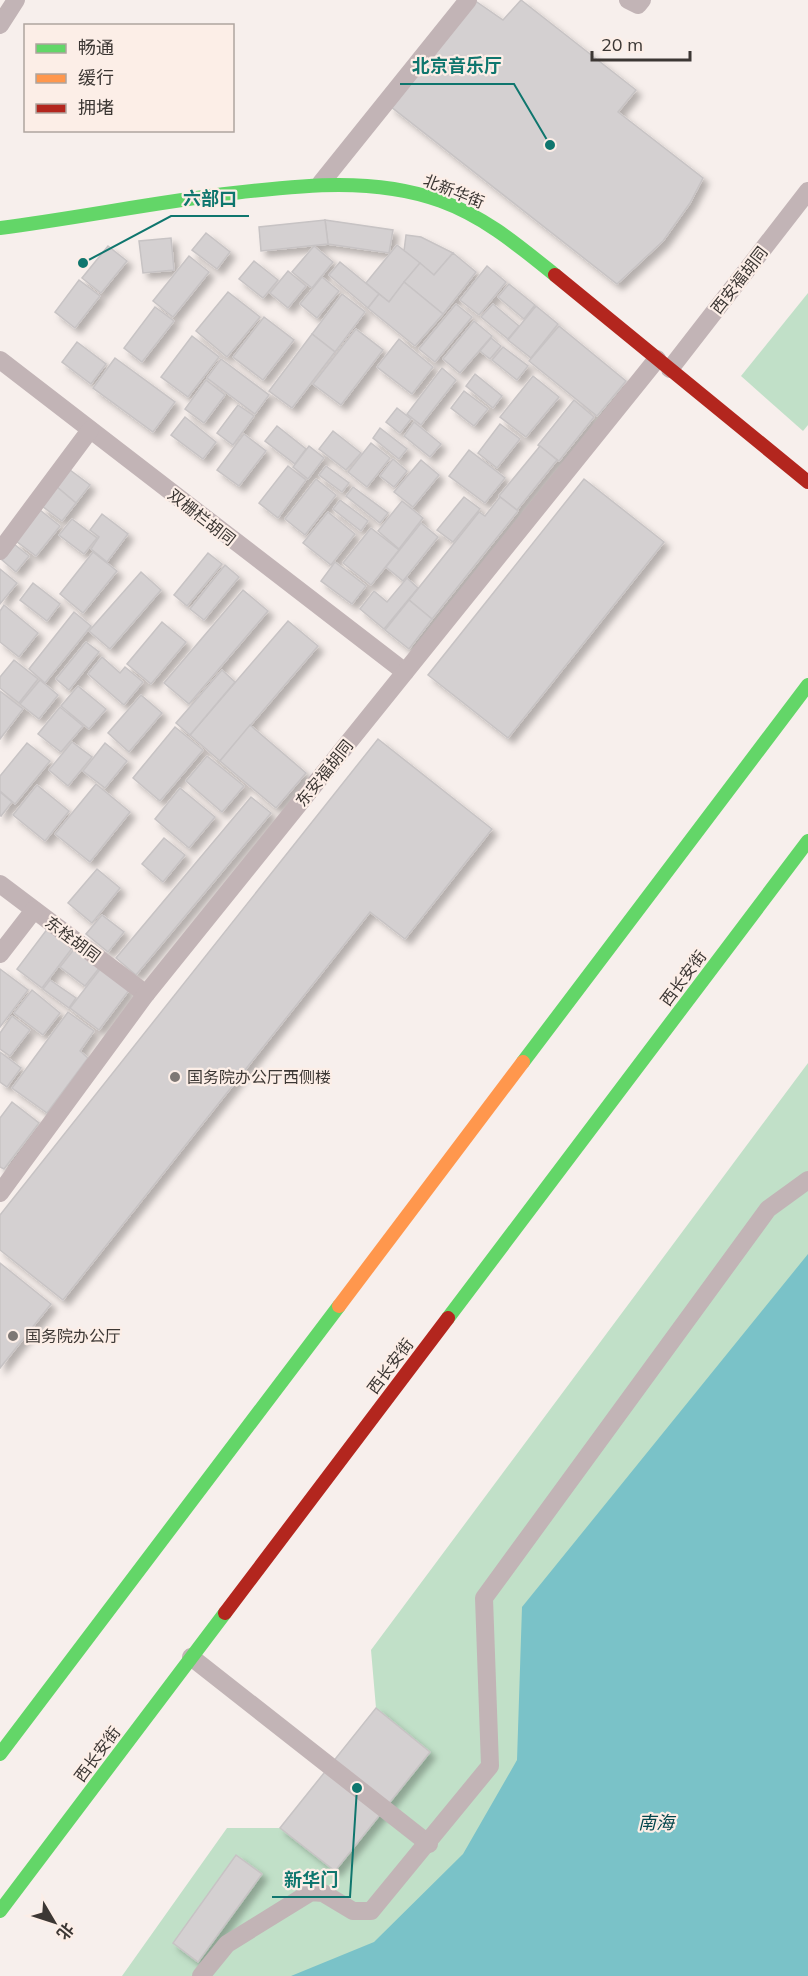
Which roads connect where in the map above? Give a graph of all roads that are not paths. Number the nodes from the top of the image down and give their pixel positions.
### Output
1 (16, 0) edge
2 (468, 0) edge
3 (628, 0) edge
4 (642, 0) edge
5 (0, 26) edge
6 (321, 183) junction
7 (808, 191) edge
8 (0, 228) edge
9 (0, 360) edge
10 (664, 364) junction
11 (90, 430) junction
12 (808, 482) edge
13 (0, 551) edge
14 (405, 672) junction
15 (808, 685) edge
16 (808, 841) edge
17 (0, 884) edge
18 (34, 910) junction
19 (0, 954) edge
20 (146, 994) junction
21 (808, 1180) edge
22 (0, 1193) edge
23 (191, 1657) junction
24 (0, 1754) edge
25 (429, 1844) junction
26 (0, 1911) edge
27 (201, 1976) edge

1 - 5 lane
2 - 6 lane
3 - 4 lane
6 - 8 main road, 北新华街
6 - 10 main road, 北新华街
7 - 10 lane, 西安福胡同
9 - 11 lane, 双栅栏胡同
10 - 12 main road, 北新华街
10 - 14 lane, 东安福胡同
11 - 13 lane
11 - 14 lane, 双栅栏胡同
14 - 20 lane, 东安福胡同
15 - 24 main road
16 - 23 main road, 西长安街
17 - 18 lane, 东栓胡同
18 - 19 lane
18 - 20 lane, 东栓胡同
20 - 22 lane, 东安福胡同
21 - 25 lane
23 - 25 lane
23 - 26 main road, 西长安街
25 - 27 lane

